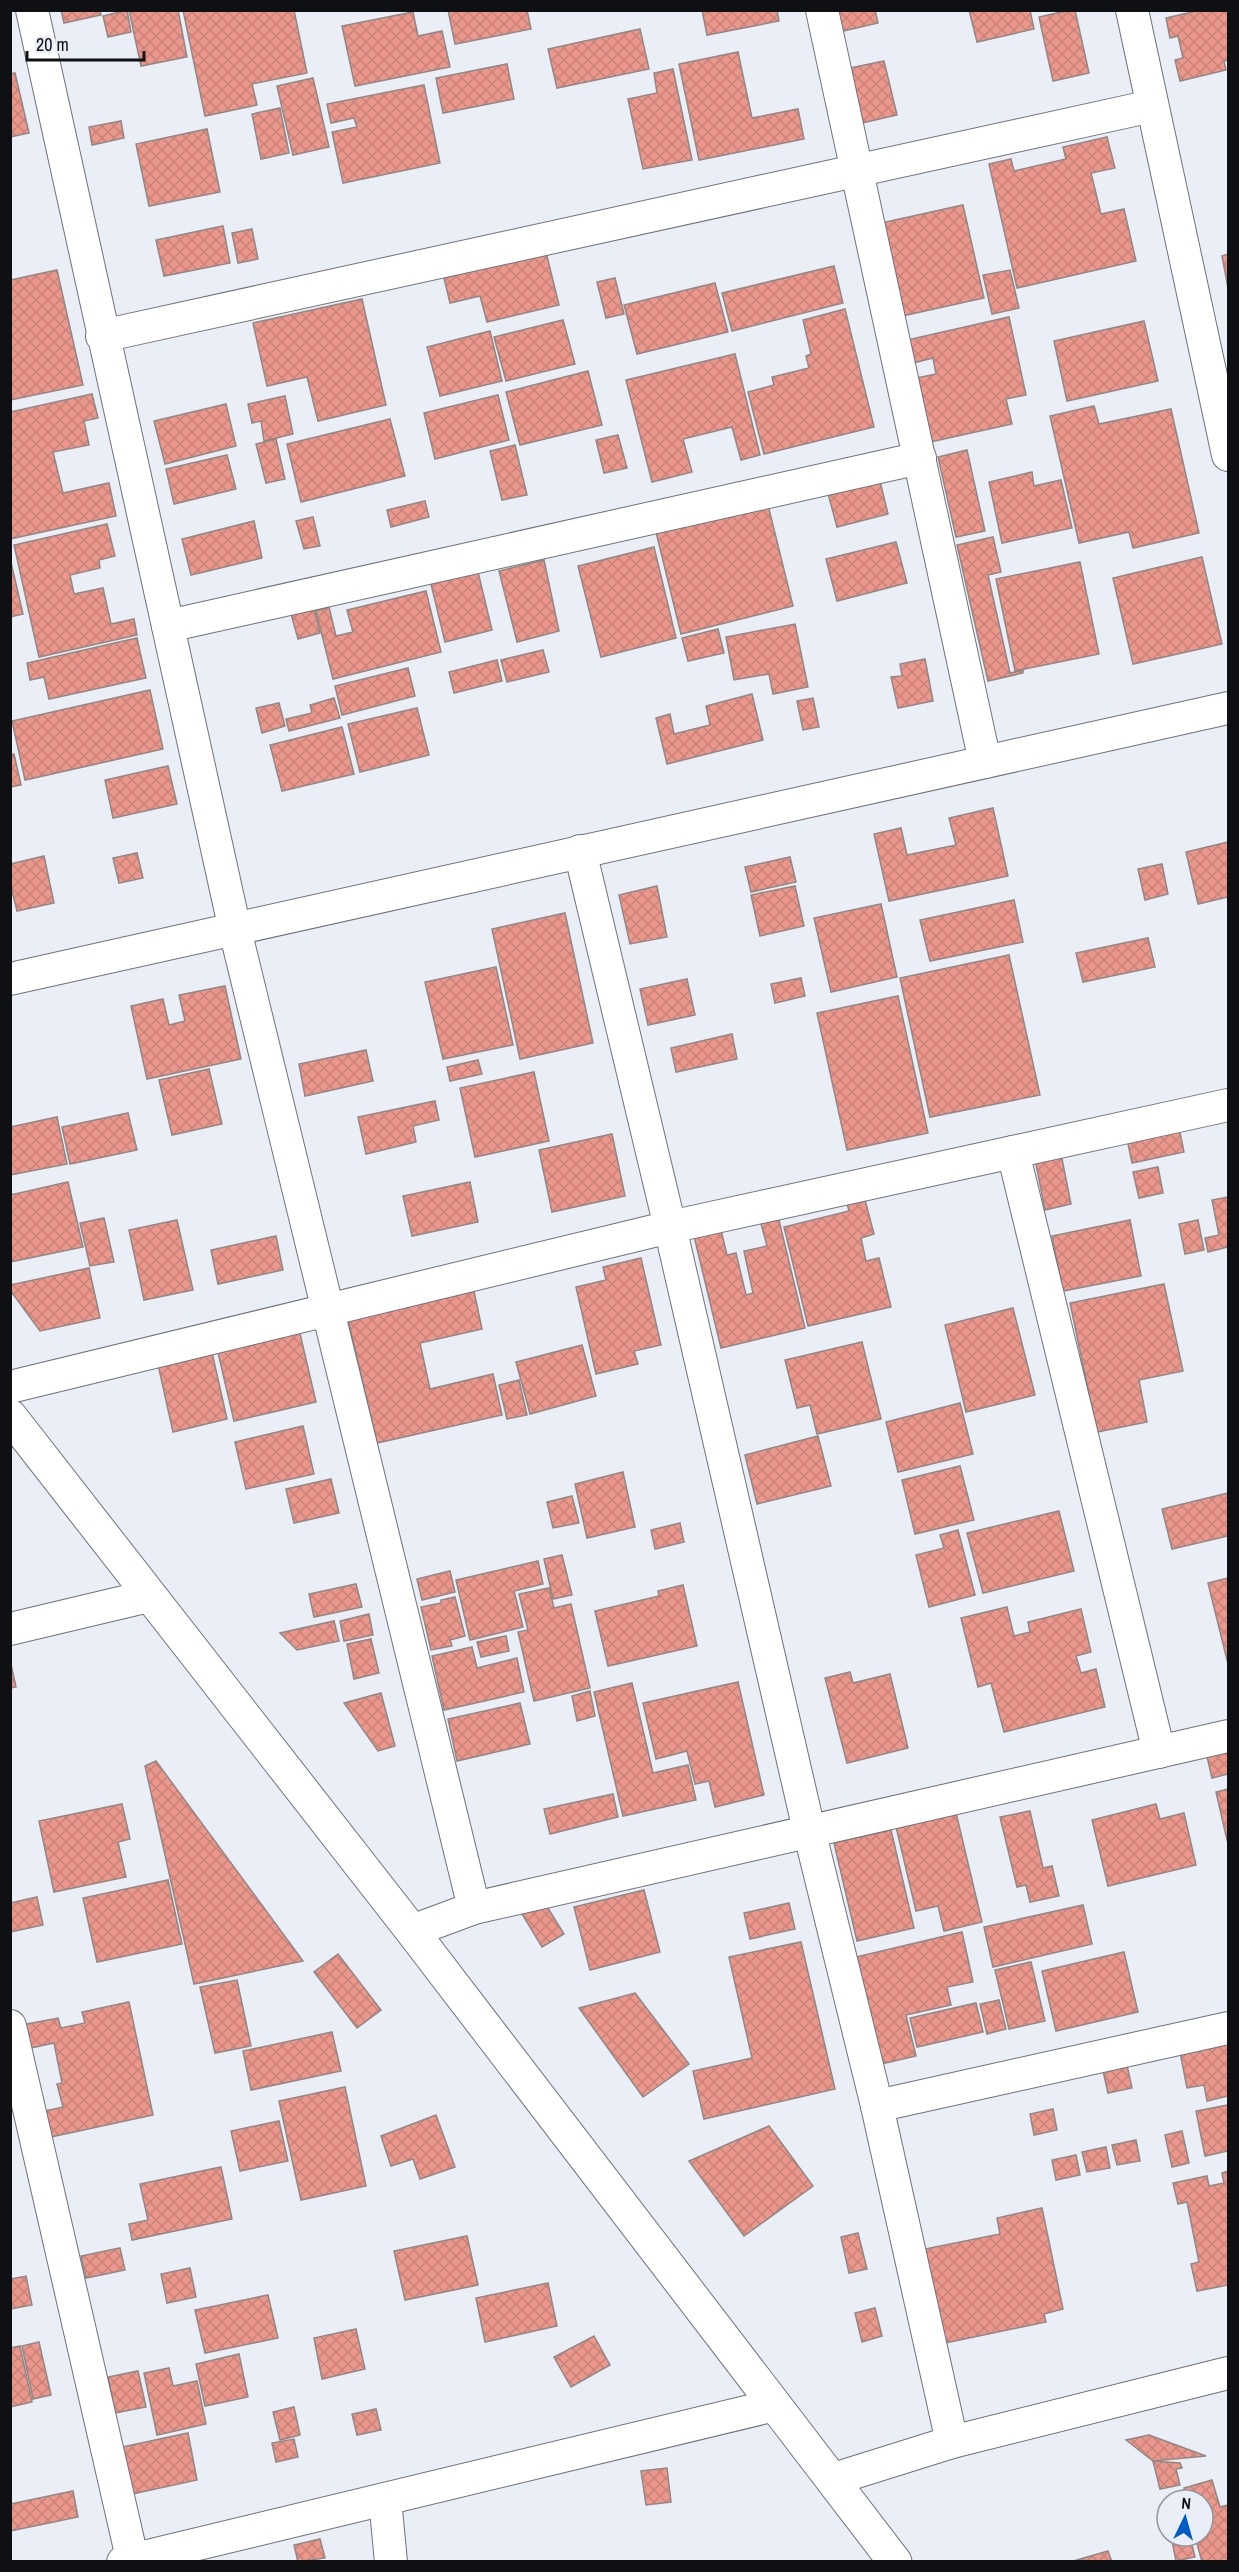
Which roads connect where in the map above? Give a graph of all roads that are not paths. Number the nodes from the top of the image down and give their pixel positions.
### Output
1 (32, 10) edge
2 (822, 10) edge
3 (1132, 10) edge
4 (1152, 106) junction
5 (856, 172) junction
6 (102, 336) junction
7 (1228, 455) edge
8 (920, 458) junction
9 (168, 626) junction
10 (1228, 708) edge
11 (985, 762) junction
12 (580, 851) junction
13 (235, 930) junction
14 (10, 979) edge
15 (1228, 1105) edge
16 (1013, 1152) junction
17 (670, 1227) junction
18 (328, 1308) junction
19 (10, 1387) edge
20 (10, 1416) edge
21 (149, 1596) junction
22 (10, 1629) edge
23 (1228, 1736) edge
24 (1159, 1752) junction
25 (809, 1830) junction
26 (474, 1908) junction
27 (412, 1931) junction
28 (10, 2026) edge
29 (1228, 2028) edge
30 (877, 2106) junction
31 (1228, 2373) edge
32 (775, 2404) junction
33 (952, 2442) junction
34 (834, 2479) junction
35 (385, 2499) junction
36 (129, 2561) edge
37 (391, 2562) edge
38 (895, 2562) edge

1 - 6 street
2 - 5 street
3 - 4 street
4 - 5 street
4 - 7 street
5 - 6 street
5 - 8 street
6 - 9 street
8 - 9 street
8 - 11 street
9 - 13 street
10 - 11 street
11 - 12 street
12 - 13 street
12 - 17 street
13 - 14 street
13 - 18 street
15 - 16 street
16 - 17 street
16 - 24 street
17 - 18 street
17 - 25 street
18 - 19 street
18 - 26 street
20 - 21 main road
21 - 22 street
21 - 27 main road
23 - 24 street
24 - 25 street
25 - 26 street
25 - 30 street
26 - 27 street
27 - 32 main road
28 - 36 street
29 - 30 street
30 - 33 street
31 - 33 street
32 - 34 main road
32 - 35 street
33 - 34 street
34 - 38 main road
35 - 36 street
35 - 37 street

